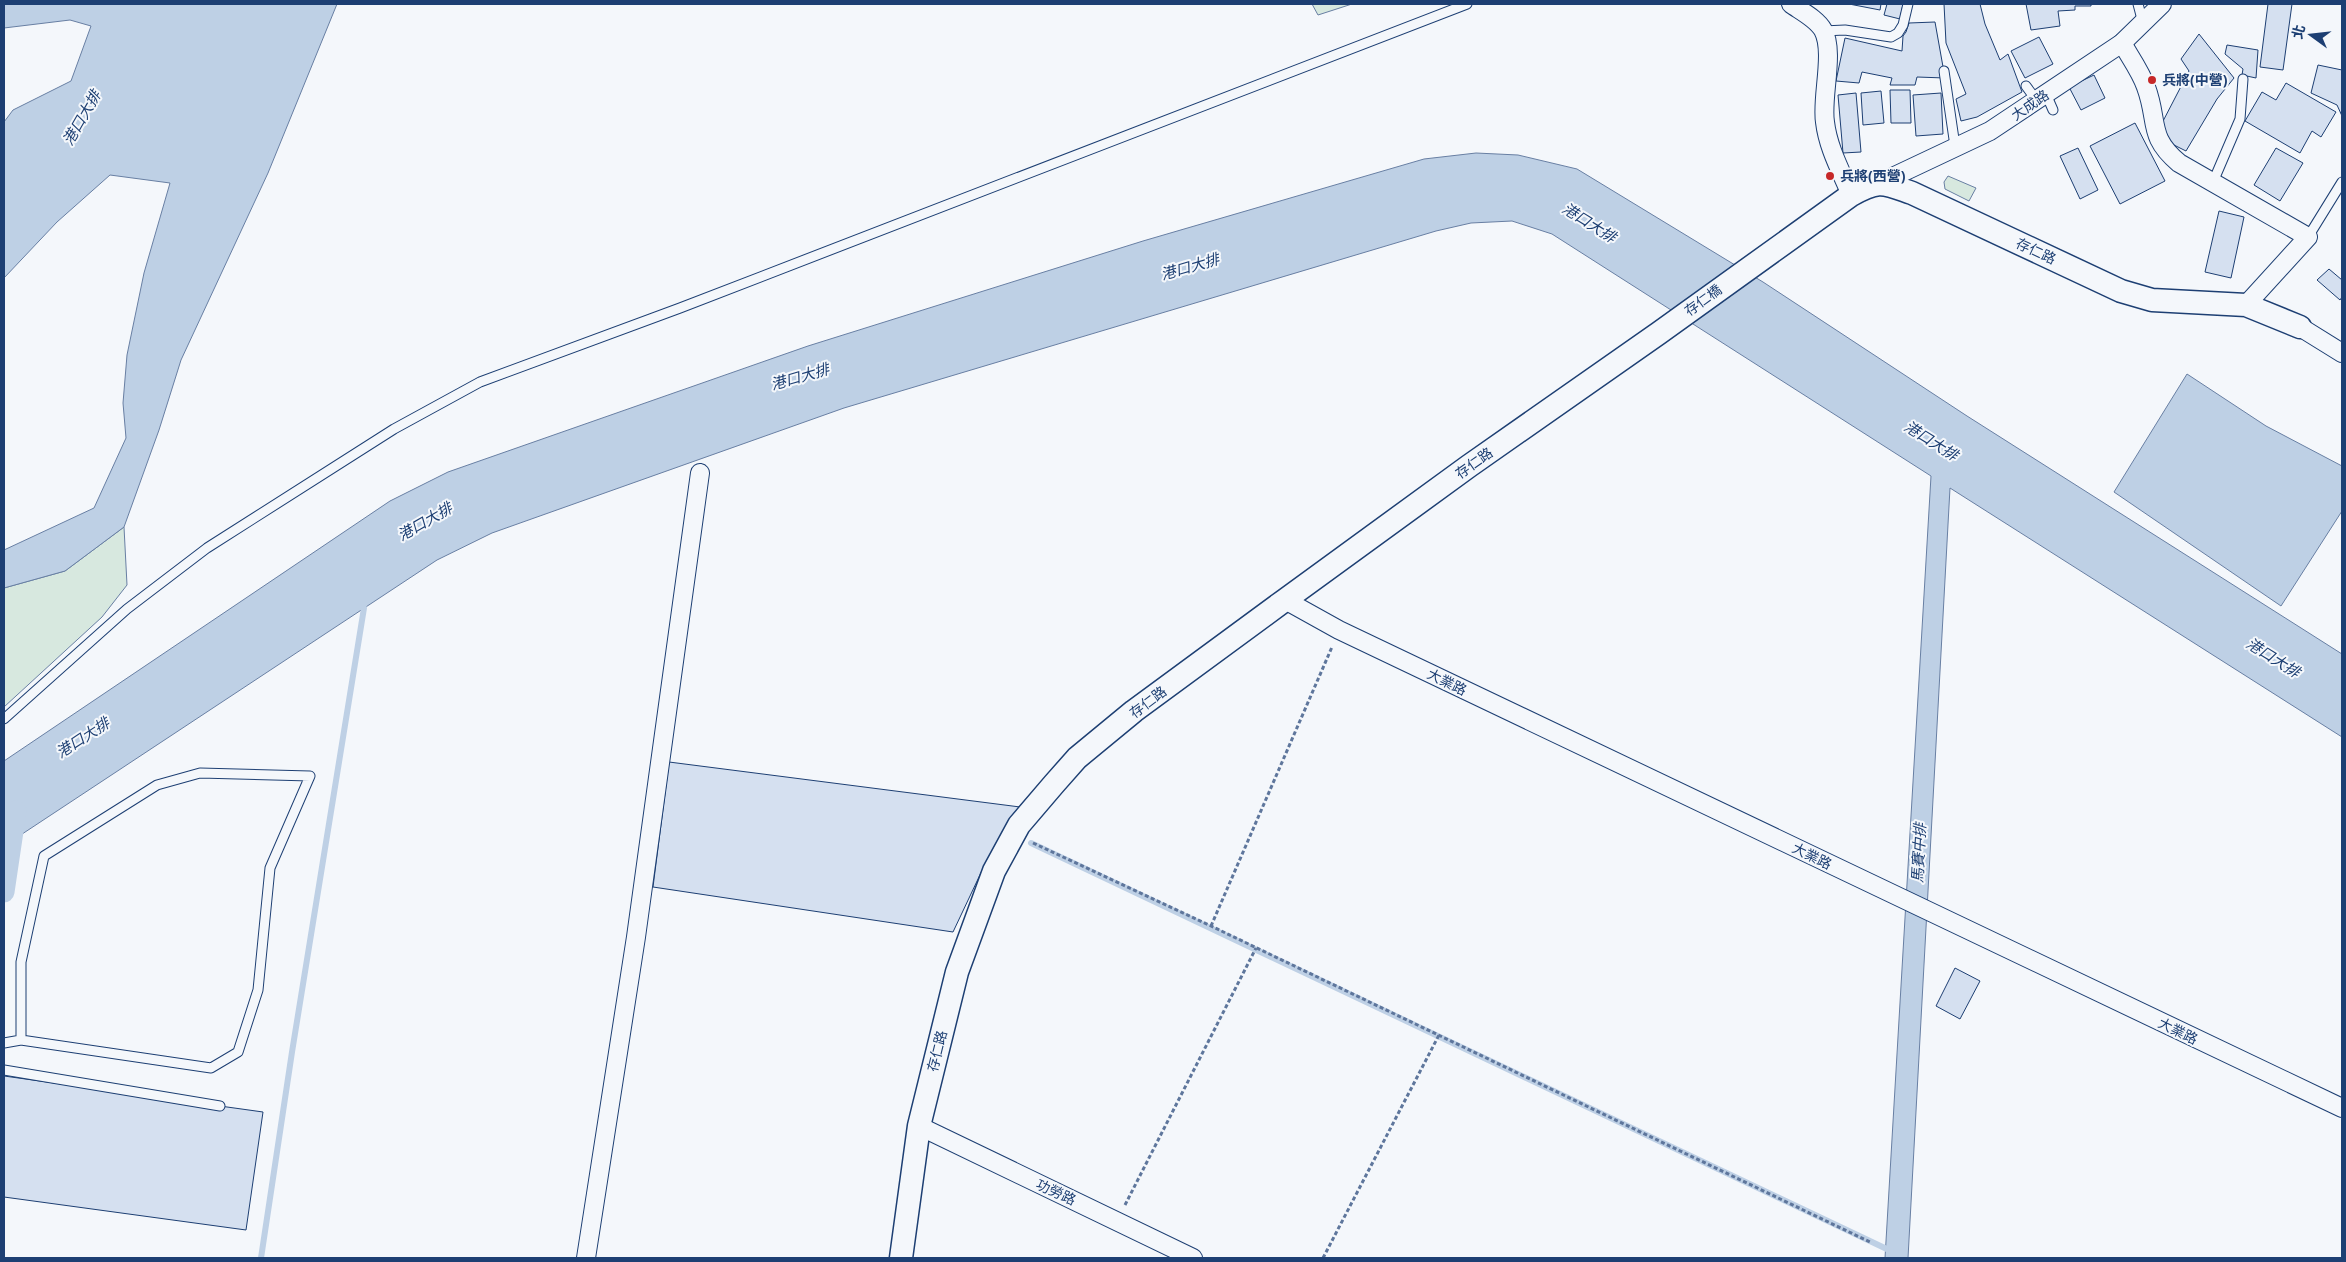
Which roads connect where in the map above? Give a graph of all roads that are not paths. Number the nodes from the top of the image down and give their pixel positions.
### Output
1 (1467, 4) edge
2 (1791, 4) edge
3 (1908, 4) edge
4 (2138, 4) edge
5 (2162, 4) edge
6 (2143, 24) junction
7 (1823, 31) junction
8 (2122, 43) junction
9 (1944, 71) dead end
10 (2243, 78) dead end
11 (2026, 86) dead end
12 (2041, 97) junction
13 (2053, 110) dead end
14 (1955, 146) junction
15 (1882, 182) junction
16 (2213, 182) junction
17 (2342, 182) edge
18 (1851, 195) junction
19 (2308, 237) junction
20 (2246, 304) junction
21 (2300, 327) joint
22 (1659, 333) joint
23 (2342, 354) edge
24 (700, 472) dead end
25 (1285, 600) junction
26 (4, 719) edge
27 (20, 1040) junction
28 (4, 1043) edge
29 (4, 1070) edge
30 (220, 1106) dead end
31 (2342, 1108) edge
32 (919, 1126) junction
33 (586, 1258) edge
34 (901, 1258) edge
35 (1193, 1258) edge

1 - 26 lane
2 - 7 street
3 - 7 lane
4 - 6 lane
5 - 6 street, 大成路
6 - 8 street, 大成路
7 - 18 street
8 - 12 street, 大成路
8 - 16 street
9 - 14 lane
10 - 16 lane
11 - 12 lane
12 - 13 lane
12 - 14 street, 大成路
14 - 15 street, 大成路
15 - 18 street
15 - 20 street, 存仁路
16 - 19 street
17 - 19 lane
18 - 22 street, 存仁橋
19 - 20 street
20 - 21 street, 存仁路
21 - 23 street, 存仁路
22 - 25 street, 存仁路
24 - 33 street
25 - 31 street, 大業路
25 - 32 street, 存仁路
27 - 27 lane
27 - 28 lane
29 - 30 lane
32 - 34 street, 存仁路
32 - 35 street, 功勞路

